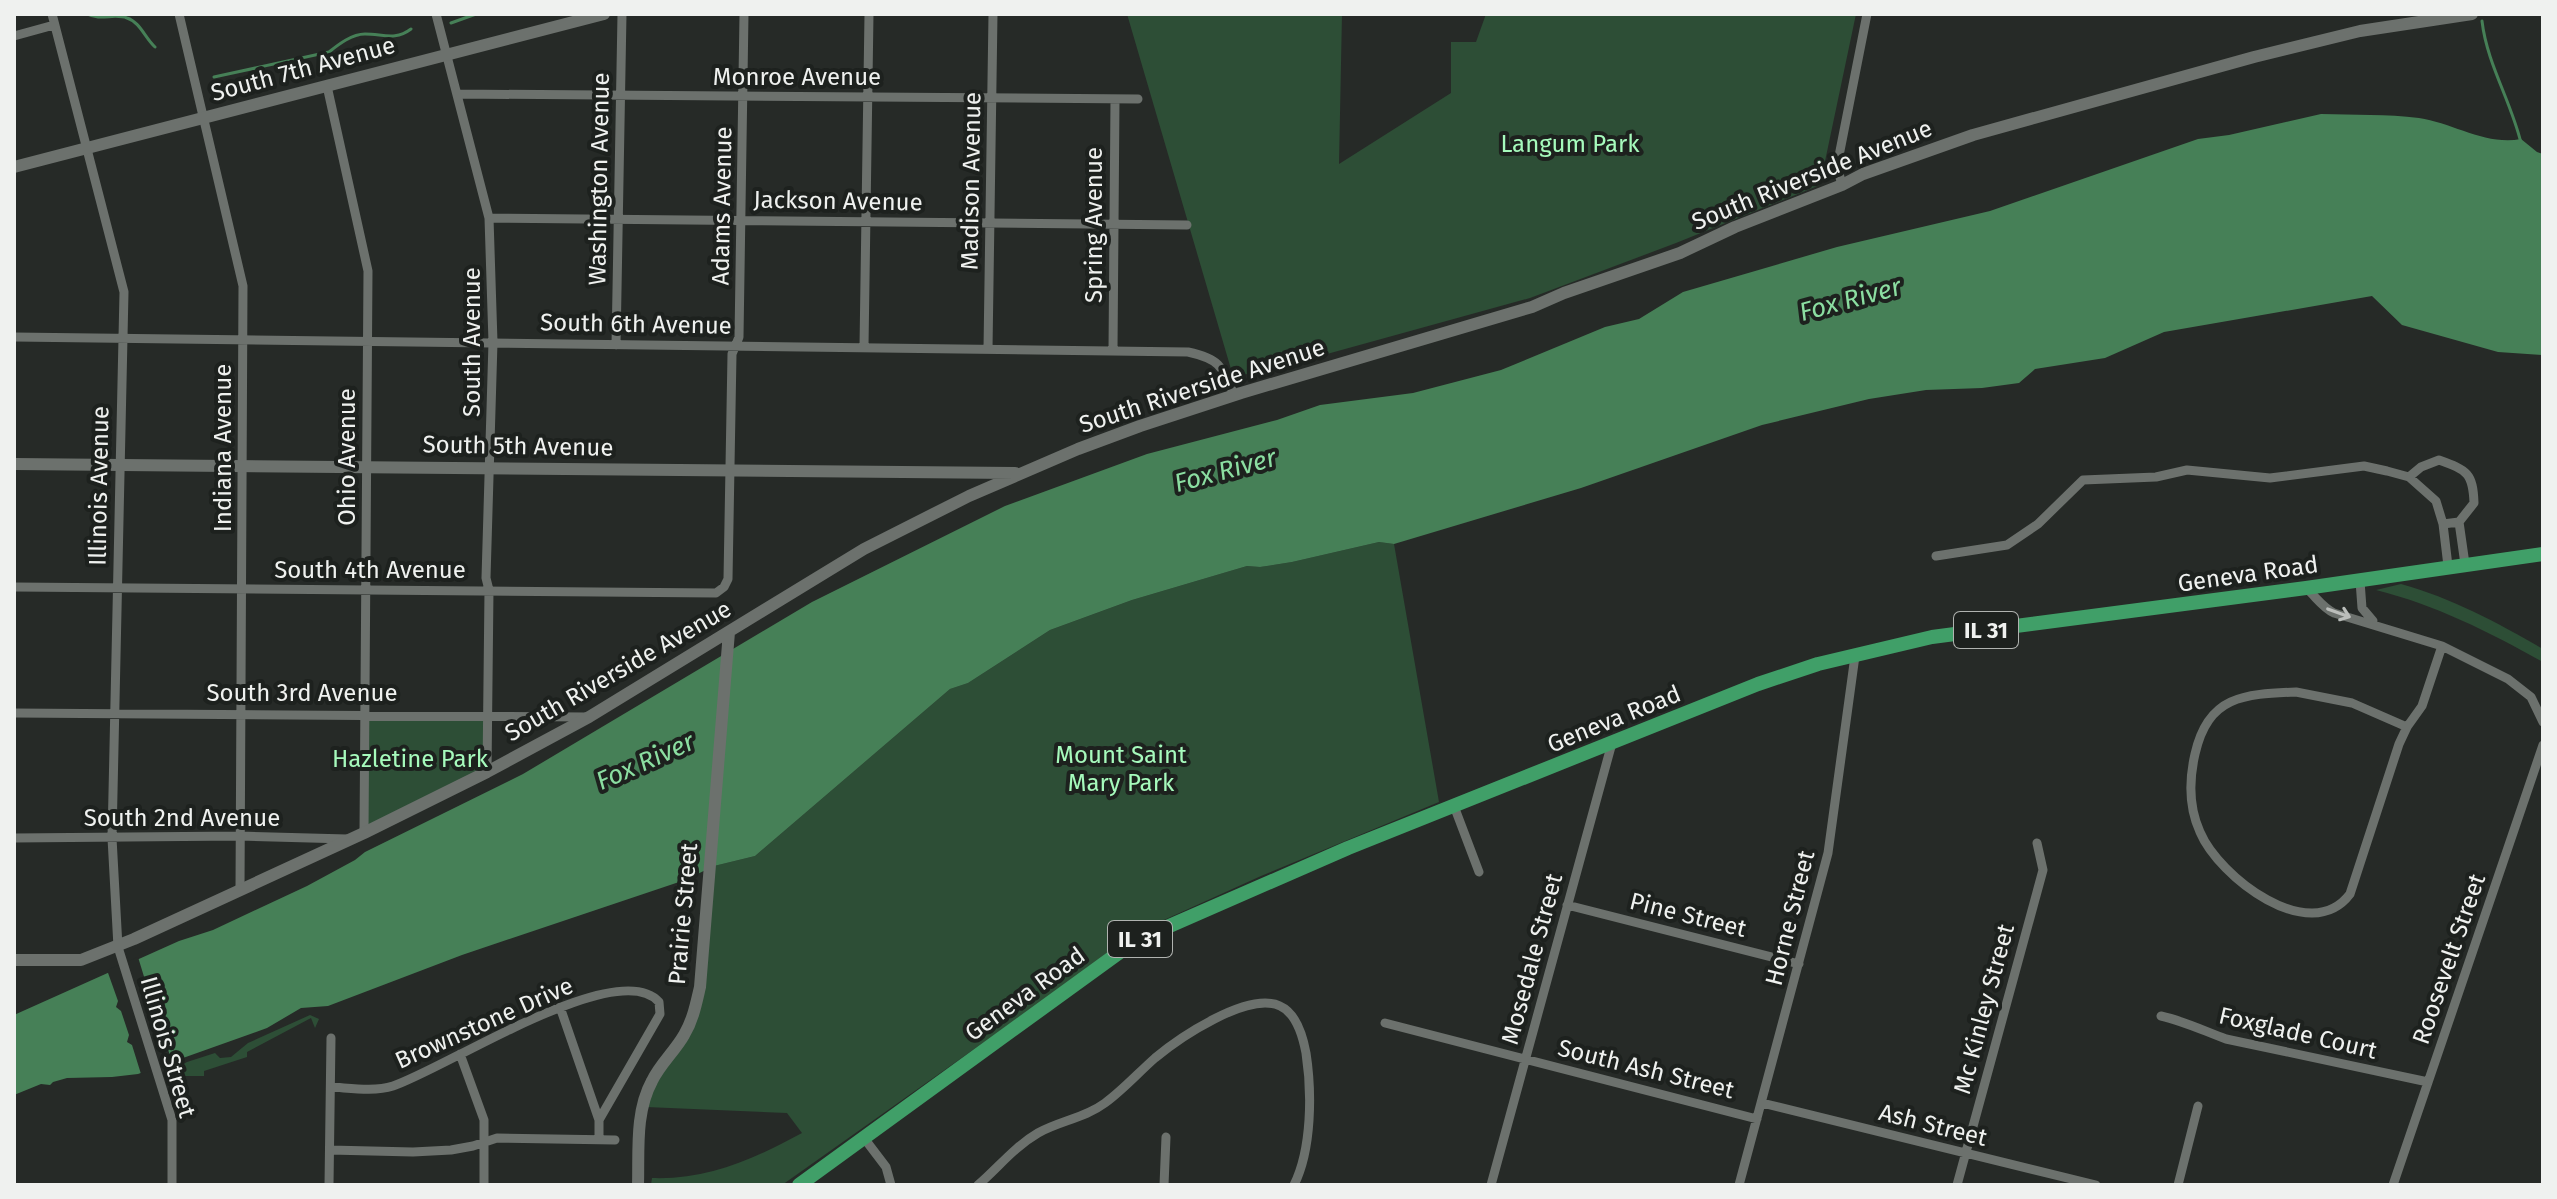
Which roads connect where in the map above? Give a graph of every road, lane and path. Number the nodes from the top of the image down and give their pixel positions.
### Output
1 (52, 14) edge
2 (179, 14) edge
3 (436, 14) edge
4 (604, 14) edge
5 (622, 14) edge
6 (744, 14) edge
7 (869, 14) edge
8 (993, 14) edge
9 (1867, 14) edge
10 (2472, 14) edge
11 (54, 25) junction
12 (14, 36) edge
13 (446, 55) junction
14 (327, 86) junction
15 (457, 94) junction
16 (620, 96) junction
17 (744, 97) junction
18 (868, 97) junction
19 (992, 98) junction
20 (1115, 99) junction
21 (1138, 99) dead end
22 (205, 118) junction
23 (85, 149) junction
24 (14, 167) edge
25 (1842, 185) junction
26 (489, 218) junction
27 (618, 220) junction
28 (742, 220) junction
29 (866, 222) junction
30 (990, 223) junction
31 (1113, 224) junction
32 (1187, 225) dead end
33 (14, 337) edge
34 (121, 338) junction
35 (243, 340) junction
36 (368, 341) junction
37 (493, 342) junction
38 (616, 345) junction
39 (736, 346) junction
40 (864, 347) junction
41 (988, 349) junction
42 (1113, 350) junction
43 (1234, 395) junction
44 (120, 463) junction
45 (14, 464) edge
46 (243, 465) junction
47 (367, 466) junction
48 (491, 467) junction
49 (730, 470) junction
50 (1022, 474) junction
51 (2409, 477) junction
52 (2459, 522) junction
53 (2443, 524) junction
54 (2543, 554) edge
55 (1936, 556) dead end
56 (2465, 564) junction
57 (2448, 566) junction
58 (2360, 581) junction
59 (14, 587) edge
60 (724, 587) joint
61 (116, 588) junction
62 (2306, 588) junction
63 (242, 589) junction
64 (366, 590) junction
65 (489, 590) junction
66 (2379, 625) junction
67 (729, 632) junction
68 (2442, 646) junction
69 (1855, 656) junction
70 (14, 713) edge
71 (241, 713) junction
72 (116, 714) junction
73 (365, 714) junction
74 (488, 715) junction
75 (589, 717) junction
76 (2543, 722) edge
77 (2407, 727) junction
78 (1612, 743) junction
79 (2543, 745) edge
80 (487, 772) junction
81 (1454, 806) junction
82 (364, 833) junction
83 (240, 836) junction
84 (14, 838) edge
85 (112, 838) junction
86 (350, 839) junction
87 (2037, 843) dead end
88 (1479, 872) dead end
89 (240, 890) junction
90 (1567, 905) junction
91 (118, 947) junction
92 (14, 960) edge
93 (1799, 964) junction
94 (124, 967) joint
95 (560, 1007) junction
96 (2161, 1016) dead end
97 (1385, 1023) dead end
98 (331, 1038) dead end
99 (460, 1054) junction
100 (1526, 1059) junction
101 (2428, 1082) junction
102 (331, 1087) junction
103 (1762, 1103) junction
104 (2198, 1106) dead end
105 (1757, 1119) junction
106 (599, 1120) junction
107 (1166, 1137) dead end
108 (864, 1138) junction
109 (599, 1139) junction
110 (615, 1140) dead end
111 (483, 1141) junction
112 (330, 1150) junction
113 (1965, 1153) junction
114 (172, 1185) edge
115 (329, 1185) edge
116 (484, 1185) edge
117 (638, 1185) edge
118 (799, 1185) edge
119 (891, 1185) edge
120 (978, 1185) edge
121 (1164, 1185) edge
122 (1294, 1185) edge
123 (1491, 1185) edge
124 (1739, 1185) edge
125 (1957, 1185) edge
126 (2096, 1185) edge
127 (2178, 1185) edge
128 (2393, 1185) edge

1 - 11 street, Illinois Avenue
2 - 22 street, Indiana Avenue
3 - 13 street, South Avenue
4 - 13 main road, South 7th Avenue
5 - 16 street, Washington Avenue
6 - 17 street, Adams Avenue
7 - 18 street
8 - 19 street, Madison Avenue
9 - 25 street
10 - 25 main road, South Riverside Avenue
11 - 12 street
11 - 23 street, Illinois Avenue
13 - 14 main road, South 7th Avenue
13 - 15 street, South Avenue
14 - 22 main road, South 7th Avenue
14 - 36 street, Ohio Avenue
15 - 16 street, Monroe Avenue
15 - 26 street, South Avenue
16 - 17 street, Monroe Avenue
16 - 27 street, Washington Avenue
17 - 18 street, Monroe Avenue
17 - 28 street, Adams Avenue
18 - 19 street, Monroe Avenue
18 - 29 street
19 - 20 street, Monroe Avenue
19 - 30 street, Madison Avenue
20 - 21 street, Monroe Avenue
20 - 31 street, Spring Avenue
22 - 23 main road, South 7th Avenue
22 - 35 street, Indiana Avenue
23 - 24 main road, South 7th Avenue
23 - 34 street, Illinois Avenue
25 - 43 main road, South Riverside Avenue
26 - 27 street, Jackson Avenue
26 - 37 street, South Avenue
27 - 28 street, Jackson Avenue
27 - 38 street, Washington Avenue
28 - 29 street, Jackson Avenue
28 - 39 street, Adams Avenue
29 - 30 street, Jackson Avenue
29 - 40 street
30 - 31 street, Jackson Avenue
30 - 41 street, Madison Avenue
31 - 32 street, Jackson Avenue
31 - 42 street, Spring Avenue
33 - 34 street, South 6th Avenue
34 - 35 street, South 6th Avenue
34 - 44 street, Illinois Avenue
35 - 36 street, South 6th Avenue
35 - 46 street, Indiana Avenue
36 - 37 street, South 6th Avenue
36 - 47 street, Ohio Avenue
37 - 38 street, South 6th Avenue
37 - 48 street, South Avenue
38 - 39 street, South 6th Avenue
39 - 40 street, South 6th Avenue
39 - 49 street, Adams Avenue
40 - 41 street, South 6th Avenue
41 - 42 street, South 6th Avenue
42 - 43 street, South 6th Avenue
43 - 50 main road, South Riverside Avenue
44 - 45 main road, South 5th Avenue
44 - 46 main road, South 5th Avenue
44 - 61 street, Illinois Avenue
46 - 47 main road, South 5th Avenue
46 - 63 street, Indiana Avenue
47 - 48 main road, South 5th Avenue
47 - 64 street, Ohio Avenue
48 - 49 main road, South 5th Avenue
48 - 65 street, South Avenue
49 - 50 main road, South 5th Avenue
49 - 60 street, Adams Avenue
50 - 67 main road, South Riverside Avenue
51 - 52 street
51 - 53 street
51 - 55 street
52 - 53 street
52 - 56 street
53 - 57 street
54 - 56 main road, Geneva Road / IL 31
56 - 57 main road, Geneva Road / IL 31
57 - 58 main road, Geneva Road / IL 31
58 - 62 main road, Geneva Road / IL 31
58 - 66 street
59 - 61 street, South 4th Avenue
60 - 65 street, South 4th Avenue
61 - 63 street, South 4th Avenue
61 - 72 street, Illinois Avenue
62 -> 66 street
62 - 69 main road, Geneva Road / IL 31
63 - 64 street, South 4th Avenue
63 - 71 street, Indiana Avenue
64 - 65 street, South 4th Avenue
64 - 73 street, Ohio Avenue
65 - 74 street, South Avenue
66 - 68 street
67 - 75 main road, South Riverside Avenue
67 - 117 main road, Prairie Street
68 - 76 street
68 - 77 street
69 - 78 main road, Geneva Road / IL 31
69 - 93 street, Horne Street
70 - 72 street, South 3rd Avenue
71 - 72 street, South 3rd Avenue
71 - 73 street, South 3rd Avenue
71 - 83 street, Indiana Avenue
72 - 85 street, Illinois Avenue
73 - 74 street, South 3rd Avenue
73 - 82 street, Ohio Avenue
74 - 75 street, South 3rd Avenue
74 - 80 street, South Avenue
75 - 80 main road, South Riverside Avenue
77 - 77 street
78 - 81 main road, Geneva Road / IL 31
78 - 90 street, Mosedale Street
79 - 101 street, Roosevelt Street
80 - 82 main road, South Riverside Avenue
81 - 88 street
81 - 108 main road, Geneva Road / IL 31
82 - 86 main road, South Riverside Avenue
83 - 85 street, South 2nd Avenue
83 - 86 street, South 2nd Avenue
83 - 89 street, Indiana Avenue
84 - 85 street, South 2nd Avenue
85 - 91 street, Illinois Avenue
86 - 89 main road, South Riverside Avenue
87 - 113 street, Mc Kinley Street
89 - 91 main road, South Riverside Avenue
90 - 93 street, Pine Street
90 - 100 street, Mosedale Street
91 - 92 main road, South Riverside Avenue
91 - 94 street, Illinois Avenue
93 - 103 street, Horne Street
94 - 114 street, Illinois Street
95 - 99 street, Brownstone Drive
95 - 106 street
95 - 106 street, Brownstone Drive
96 - 101 street, Foxglade Court
97 - 100 street, South Ash Street
98 - 102 street
99 - 102 street, Brownstone Drive
99 - 111 street
100 - 105 street, South Ash Street
100 - 123 street, Mosedale Street
101 - 128 street, Roosevelt Street
102 - 112 street
103 - 105 street, Horne Street
103 - 113 street, Ash Street
104 - 127 street
105 - 124 street, Horne Street
106 - 109 street
107 - 121 street
108 - 118 main road, Geneva Road / IL 31
108 - 119 street
109 - 110 street
109 - 111 street
111 - 112 street
111 - 116 street
112 - 115 street
113 - 125 street, Mc Kinley Street
113 - 126 street, Ash Street
120 - 122 street

